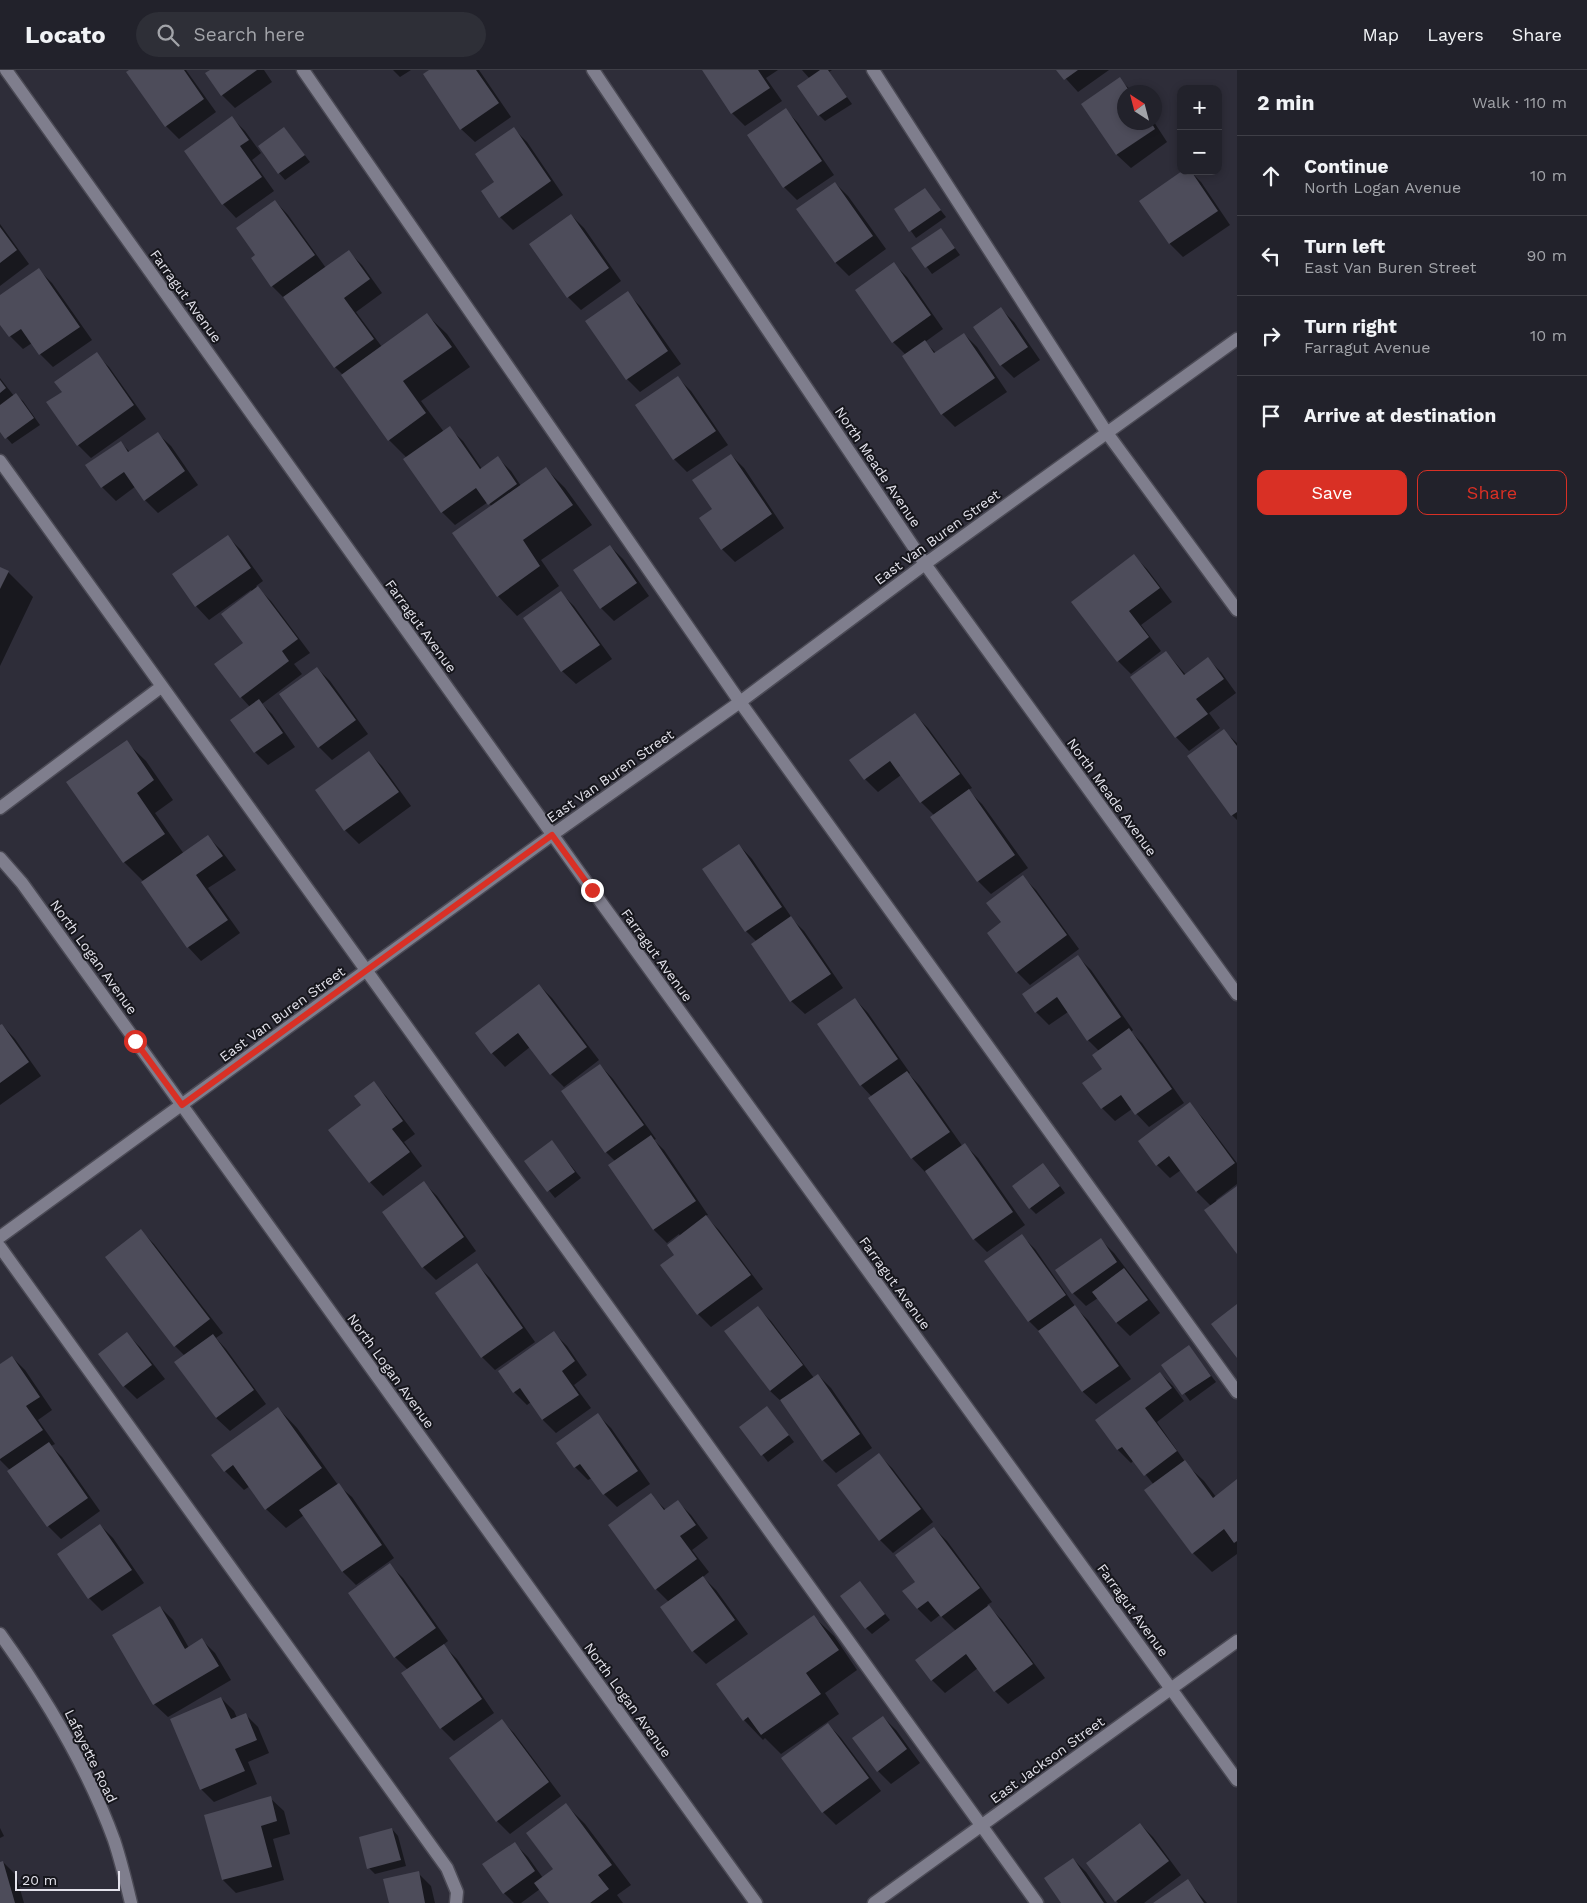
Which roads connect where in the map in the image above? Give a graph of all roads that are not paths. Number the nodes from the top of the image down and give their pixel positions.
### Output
1 (6, 70) edge
2 (303, 70) edge
3 (593, 70) edge
4 (873, 70) edge
5 (1237, 339) edge
6 (1107, 433) junction
7 (0, 461) edge
8 (925, 564) junction
9 (1237, 610) edge
10 (161, 687) junction
11 (740, 702) junction
12 (0, 808) edge
13 (552, 835) junction
14 (0, 858) edge
15 (367, 971) junction
16 (1237, 994) edge
17 (182, 1105) junction
18 (0, 1237) edge
19 (0, 1247) edge
20 (1237, 1392) edge
21 (0, 1634) edge
22 (1237, 1641) edge
23 (1171, 1689) junction
24 (1237, 1780) edge
25 (981, 1826) junction
26 (131, 1903) edge
27 (456, 1903) edge
28 (756, 1903) edge
29 (874, 1903) edge
30 (1036, 1903) edge

1 - 13 street, Farragut Avenue
2 - 11 street
3 - 8 street, North Meade Avenue
4 - 6 street
5 - 6 street, East Van Buren Street
6 - 8 street, East Van Buren Street
6 - 9 street
7 - 10 street
8 - 11 street, East Van Buren Street
8 - 16 street, North Meade Avenue
10 - 12 street
10 - 15 street
11 - 13 street, East Van Buren Street
11 - 20 street
13 - 15 street, East Van Buren Street
13 - 23 street, Farragut Avenue
14 - 17 street, North Logan Avenue
15 - 17 street, East Van Buren Street
15 - 25 street
17 - 18 street, East Van Buren Street
17 - 28 street, North Logan Avenue
19 - 27 street
21 - 26 street, Lafayette Road
22 - 23 street, East Jackson Street
23 - 24 street, Farragut Avenue
23 - 25 street, East Jackson Street
25 - 29 street, East Jackson Street
25 - 30 street

